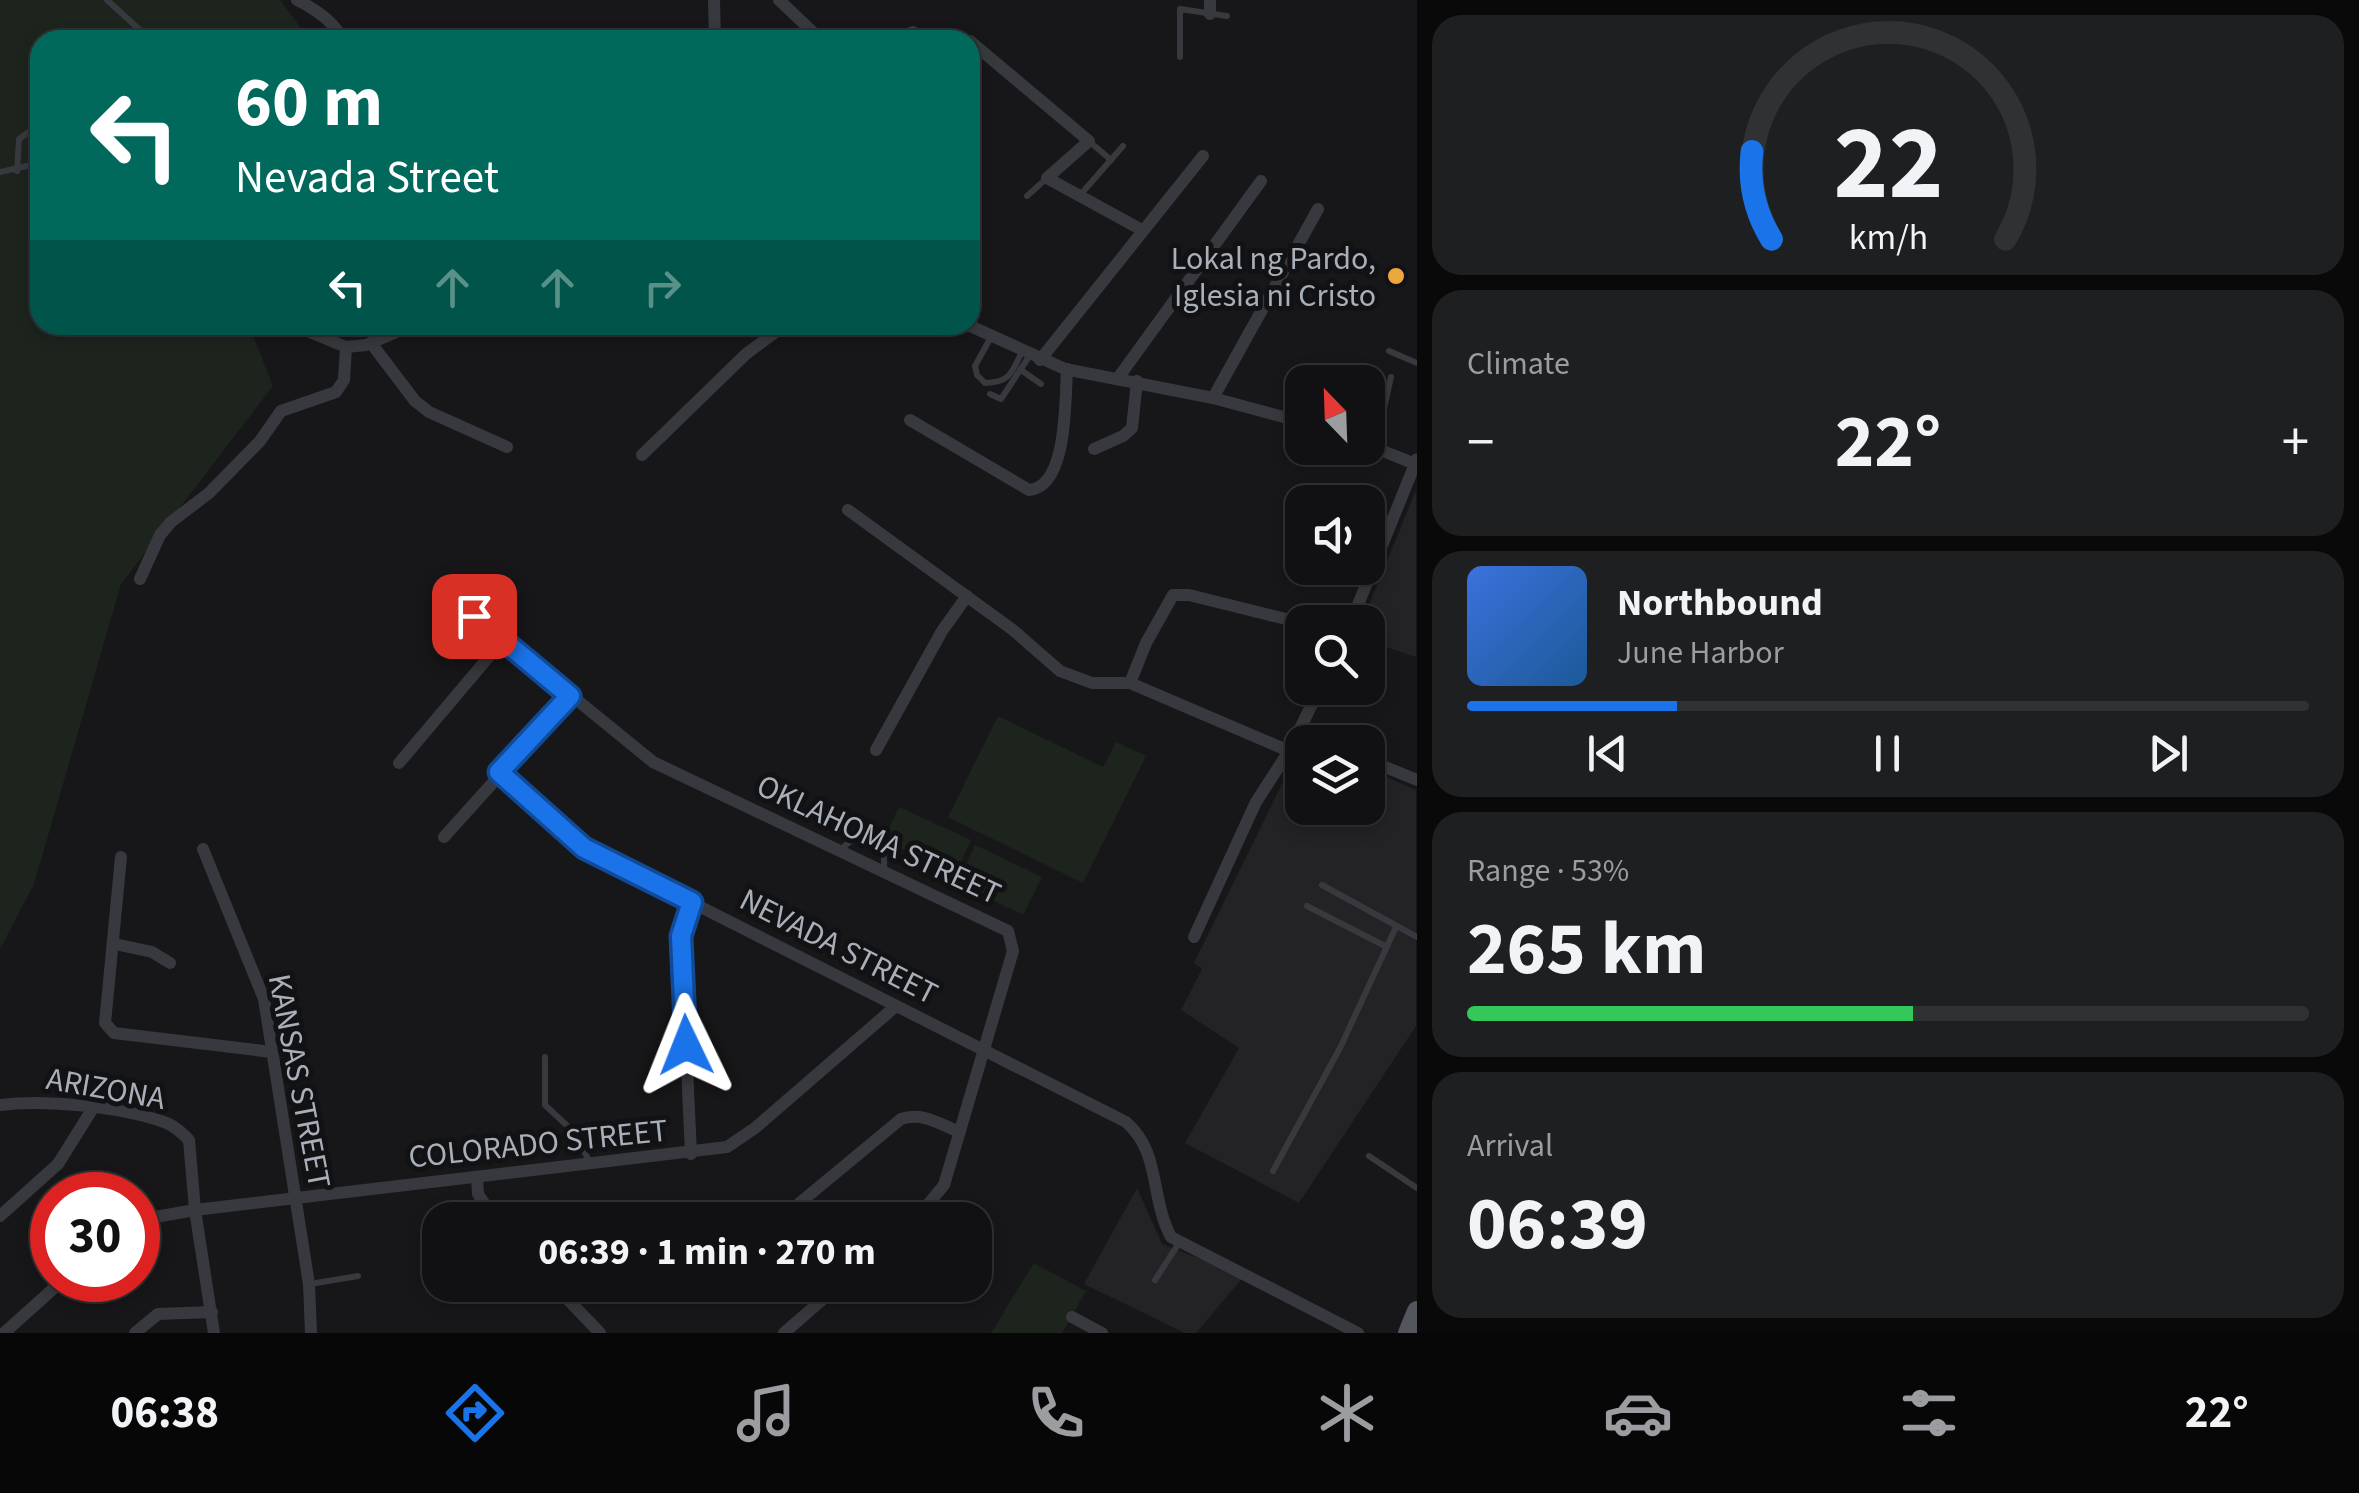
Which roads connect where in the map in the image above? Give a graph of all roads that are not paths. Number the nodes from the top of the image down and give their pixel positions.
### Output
1 (108, 0) edge
2 (297, 0) edge
3 (714, 0) edge
4 (779, 0) edge
5 (1210, 7) edge
6 (1227, 16) dead end
7 (140, 30) dead end
8 (338, 30) edge
9 (715, 30) edge
10 (810, 30) edge
11 (980, 50) edge
12 (1180, 57) dead end
13 (30, 130) edge
14 (1089, 141) junction
15 (1123, 146) dead end
16 (1203, 156) dead end
17 (1112, 160) junction
18 (30, 166) edge
19 (17, 170) junction
20 (0, 172) edge
21 (1047, 178) junction
22 (1261, 182) dead end
23 (1026, 196) dead end
24 (1078, 198) junction
25 (1318, 208) dead end
26 (1142, 230) junction
27 (980, 331) edge
28 (318, 335) edge
29 (391, 335) edge
30 (772, 335) edge
31 (991, 336) junction
32 (372, 343) junction
33 (346, 347) junction
34 (1389, 351) dead end
35 (1031, 356) junction
36 (1416, 363) edge
37 (1067, 369) junction
38 (1021, 370) junction
39 (1391, 377) dead end
40 (1118, 378) junction
41 (1136, 381) junction
42 (1042, 384) dead end
43 (990, 394) dead end
44 (1212, 398) junction
45 (1385, 399) edge
46 (1285, 417) edge
47 (910, 420) dead end
48 (507, 447) dead end
49 (1094, 449) dead end
50 (1385, 452) edge
51 (642, 454) dead end
52 (1416, 463) edge
53 (848, 510) dead end
54 (140, 579) dead end
55 (968, 596) junction
56 (1358, 605) edge
57 (474, 616) dead end
58 (1285, 619) edge
59 (503, 640) junction
60 (1130, 683) junction
61 (570, 696) junction
62 (1285, 749) edge
63 (876, 750) dead end
64 (1285, 758) edge
65 (399, 763) dead end
66 (1385, 767) edge
67 (499, 772) junction
68 (1416, 780) edge
69 (444, 838) dead end
70 (203, 848) dead end
71 (841, 851) junction
72 (121, 858) dead end
73 (884, 872) junction
74 (1322, 884) dead end
75 (692, 902) junction
76 (1307, 906) dead end
77 (1396, 927) junction
78 (1194, 936) dead end
79 (1416, 937) edge
80 (114, 944) junction
81 (1387, 947) junction
82 (170, 963) dead end
83 (896, 1006) junction
84 (983, 1048) junction
85 (272, 1052) junction
86 (545, 1056) dead end
87 (0, 1104) edge
88 (93, 1108) junction
89 (957, 1132) junction
90 (691, 1154) junction
91 (1369, 1156) dead end
92 (590, 1164) junction
93 (1273, 1171) dead end
94 (476, 1177) junction
95 (1416, 1188) edge
96 (295, 1198) junction
97 (483, 1202) edge
98 (801, 1202) edge
99 (929, 1202) edge
100 (195, 1210) junction
101 (0, 1216) edge
102 (160, 1216) edge
103 (1180, 1242) junction
104 (358, 1276) dead end
105 (1155, 1280) dead end
106 (310, 1284) junction
107 (39, 1302) edge
108 (570, 1302) edge
109 (820, 1302) edge
110 (1416, 1311) edge
111 (212, 1312) junction
112 (1072, 1316) dead end
113 (4, 1333) edge
114 (135, 1333) edge
115 (214, 1333) edge
116 (311, 1333) edge
117 (600, 1333) edge
118 (784, 1333) edge
119 (1102, 1333) edge
120 (1358, 1333) edge
121 (1408, 1333) edge

1 - 7 lane
2 - 8 street
3 - 9 street
4 - 10 street
5 - 6 lane
5 - 12 lane
11 - 14 street
13 - 19 lane
14 - 17 lane
14 - 21 street
15 - 17 lane
16 - 26 street
17 - 24 lane
18 - 19 lane
19 - 20 lane
21 - 23 lane
21 - 24 street
22 - 40 street
24 - 26 street
25 - 44 street
26 - 35 street
27 - 31 street
28 - 33 street
29 - 32 street
30 - 51 street
31 - 35 street
31 - 35 lane
32 - 33 street
32 - 48 street
33 - 54 street
34 - 36 lane
35 - 37 street
35 - 38 lane
37 - 40 street
37 - 47 street
38 - 42 lane
38 - 43 lane
39 - 45 lane
40 - 41 street
41 - 44 street
41 - 49 street
44 - 46 street
50 - 52 street
52 - 56 street
53 - 55 street
55 - 60 street
55 - 63 street
57 - 59 street, OKLAHOMA STREET
58 - 60 street
59 - 61 street, OKLAHOMA STREET
59 - 65 street
60 - 62 street
61 - 67 street
61 - 71 street, OKLAHOMA STREET
64 - 78 street
66 - 68 street
67 - 69 street
67 - 75 street, NEVADA STREET
70 - 85 street, KANSAS STREET
71 - 73 street, OKLAHOMA STREET
71 - 73 lane
72 - 80 street
73 - 84 street, OKLAHOMA STREET
74 - 77 lane
75 - 83 street, NEVADA STREET
75 - 90 street
76 - 81 lane
77 - 79 lane
77 - 81 lane
80 - 82 street
80 - 85 street
81 - 93 lane
83 - 84 street, NEVADA STREET
83 - 90 street, COLORADO STREET
84 - 89 street, OKLAHOMA STREET
84 - 103 street, NEVADA STREET
85 - 96 street, KANSAS STREET
86 - 92 lane
87 - 88 street, ARIZONA
88 - 100 street, ARIZONA
88 - 101 street
89 - 98 street
89 - 99 street, OKLAHOMA STREET
90 - 92 street, COLORADO STREET
91 - 95 lane
92 - 94 street, COLORADO STREET
94 - 96 street, COLORADO STREET
94 - 97 street
96 - 100 street, COLORADO STREET
96 - 106 street, KANSAS STREET
100 - 102 street, COLORADO STREET
100 - 111 street, ARIZONA
103 - 105 lane
103 - 120 street
104 - 106 lane
106 - 116 street, KANSAS STREET
107 - 113 street
108 - 117 street
109 - 118 street
110 - 121 main road
111 - 114 street
111 - 115 street, ARIZONA
112 - 119 street

